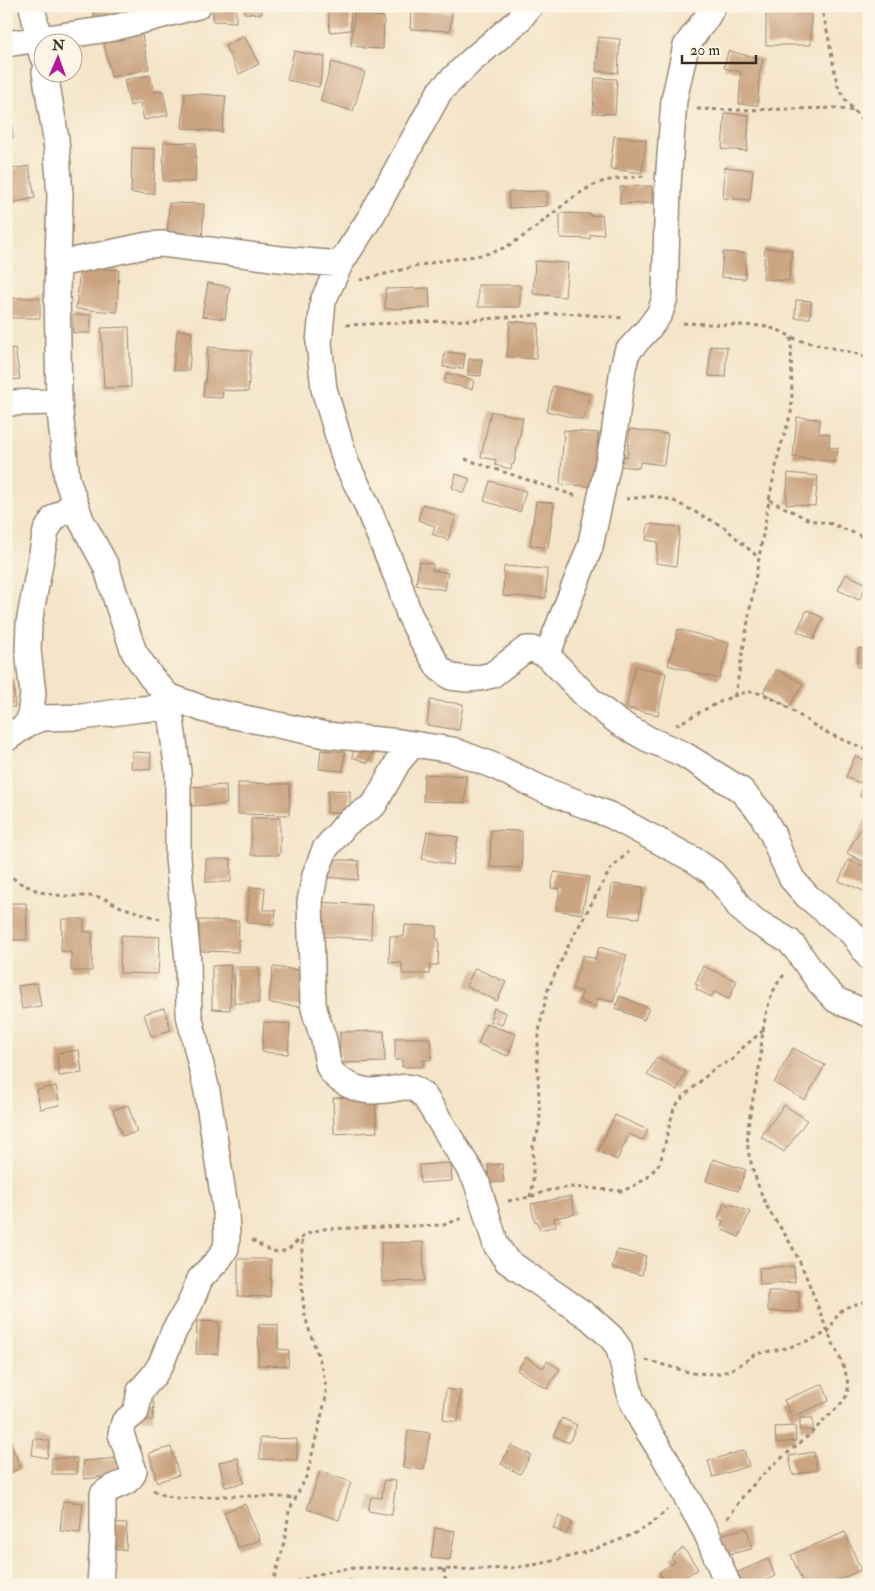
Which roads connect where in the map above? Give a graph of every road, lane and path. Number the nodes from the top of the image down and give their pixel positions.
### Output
1 (32, 6) edge
2 (198, 6) edge
3 (530, 6) edge
4 (713, 6) edge
5 (821, 6) edge
6 (38, 32) edge
7 (82, 37) edge
8 (6, 44) edge
9 (32, 47) edge
10 (47, 82) edge
11 (674, 109) junction
12 (854, 111) junction
13 (867, 123) edge
14 (869, 128) edge
15 (669, 172) junction
16 (58, 264) junction
17 (340, 264) junction
18 (329, 288) junction
19 (654, 321) junction
20 (320, 326) junction
21 (792, 337) junction
22 (869, 359) edge
23 (59, 402) junction
24 (6, 403) edge
25 (465, 459) dead end
26 (769, 500) junction
27 (75, 504) junction
28 (599, 504) junction
29 (869, 539) edge
30 (759, 558) junction
31 (547, 654) junction
32 (735, 696) junction
33 (169, 701) junction
34 (29, 723) junction
35 (6, 739) edge
36 (648, 739) junction
37 (412, 744) junction
38 (869, 751) edge
39 (648, 836) junction
40 (6, 873) edge
41 (185, 926) junction
42 (860, 927) edge
43 (802, 957) junction
44 (869, 957) edge
45 (869, 1014) edge
46 (764, 1030) junction
47 (530, 1196) junction
48 (484, 1207) junction
49 (226, 1213) junction
50 (302, 1237) junction
51 (869, 1300) edge
52 (828, 1332) junction
53 (620, 1353) junction
54 (134, 1471) junction
55 (686, 1496) junction
56 (295, 1498) junction
57 (707, 1534) junction
58 (444, 1569) junction
59 (100, 1585) edge
60 (272, 1585) edge
61 (289, 1585) edge
62 (446, 1585) edge
63 (728, 1585) edge

1 - 6 street
2 - 7 street
3 - 17 street
4 - 11 street
5 - 12 path
8 - 9 street
10 - 16 street
11 - 12 path
11 - 15 street
12 - 13 path
13 - 14 path
15 - 18 path
15 - 19 street
16 - 17 street
16 - 23 street
17 - 18 street
18 - 20 street
19 - 20 path
19 - 21 path
19 - 28 street
20 - 31 street
21 - 22 path
21 - 26 path
23 - 24 street
23 - 27 street
25 - 28 path
26 - 29 path
26 - 30 path
27 - 33 street
27 - 34 street
28 - 30 path
28 - 31 street
30 - 32 path
31 - 36 street
32 - 36 path
32 - 38 path
33 - 34 street
33 - 37 street
33 - 41 street
34 - 35 street
36 - 42 street
37 - 39 street
37 - 48 street
39 - 43 street
39 - 47 path
40 - 41 path
41 - 49 street
42 - 44 street
43 - 45 street
43 - 46 path
46 - 47 path
46 - 52 path
47 - 48 path
48 - 50 path
48 - 53 street
49 - 50 path
49 - 54 street
50 - 56 path
51 - 52 path
52 - 53 path
52 - 57 path
53 - 55 street
54 - 56 path
54 - 59 street
55 - 57 street
55 - 58 path
56 - 60 path
57 - 63 street
58 - 61 path
58 - 62 path

